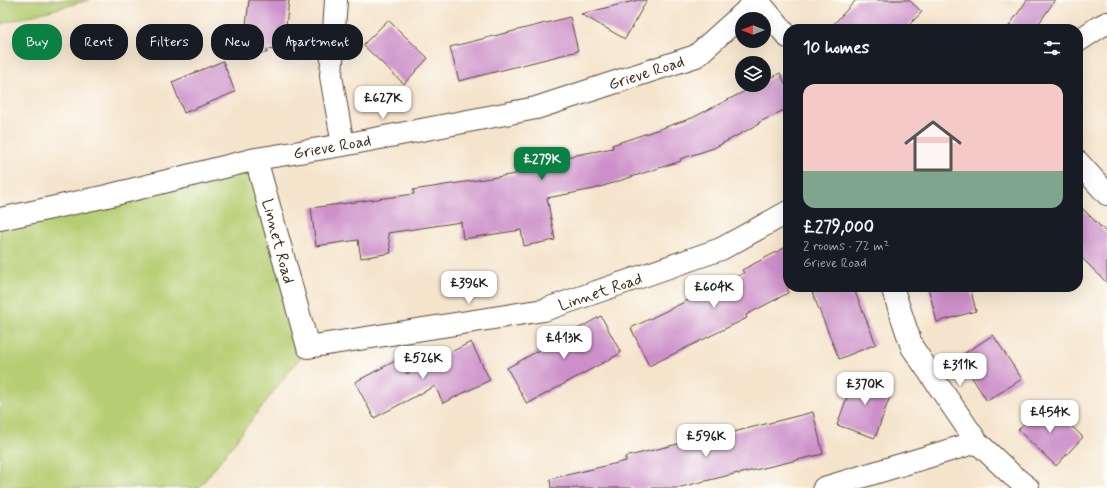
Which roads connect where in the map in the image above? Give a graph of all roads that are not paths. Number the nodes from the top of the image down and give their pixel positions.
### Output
1 (336, 0) edge
2 (757, 0) edge
3 (1107, 23) edge
4 (783, 30) edge
5 (1083, 38) edge
6 (343, 145) junction
7 (256, 159) junction
8 (1083, 168) edge
9 (1107, 194) edge
10 (783, 215) edge
11 (0, 219) edge
12 (894, 292) edge
13 (977, 442) junction
14 (824, 488) edge
15 (1028, 488) edge

1 - 6 street
2 - 4 street
2 - 6 street, Grieve Road
3 - 5 street
6 - 7 street, Grieve Road
7 - 10 street, Linnet Road
7 - 11 street, Grieve Road
8 - 9 street
12 - 13 street
13 - 14 street
13 - 15 street

